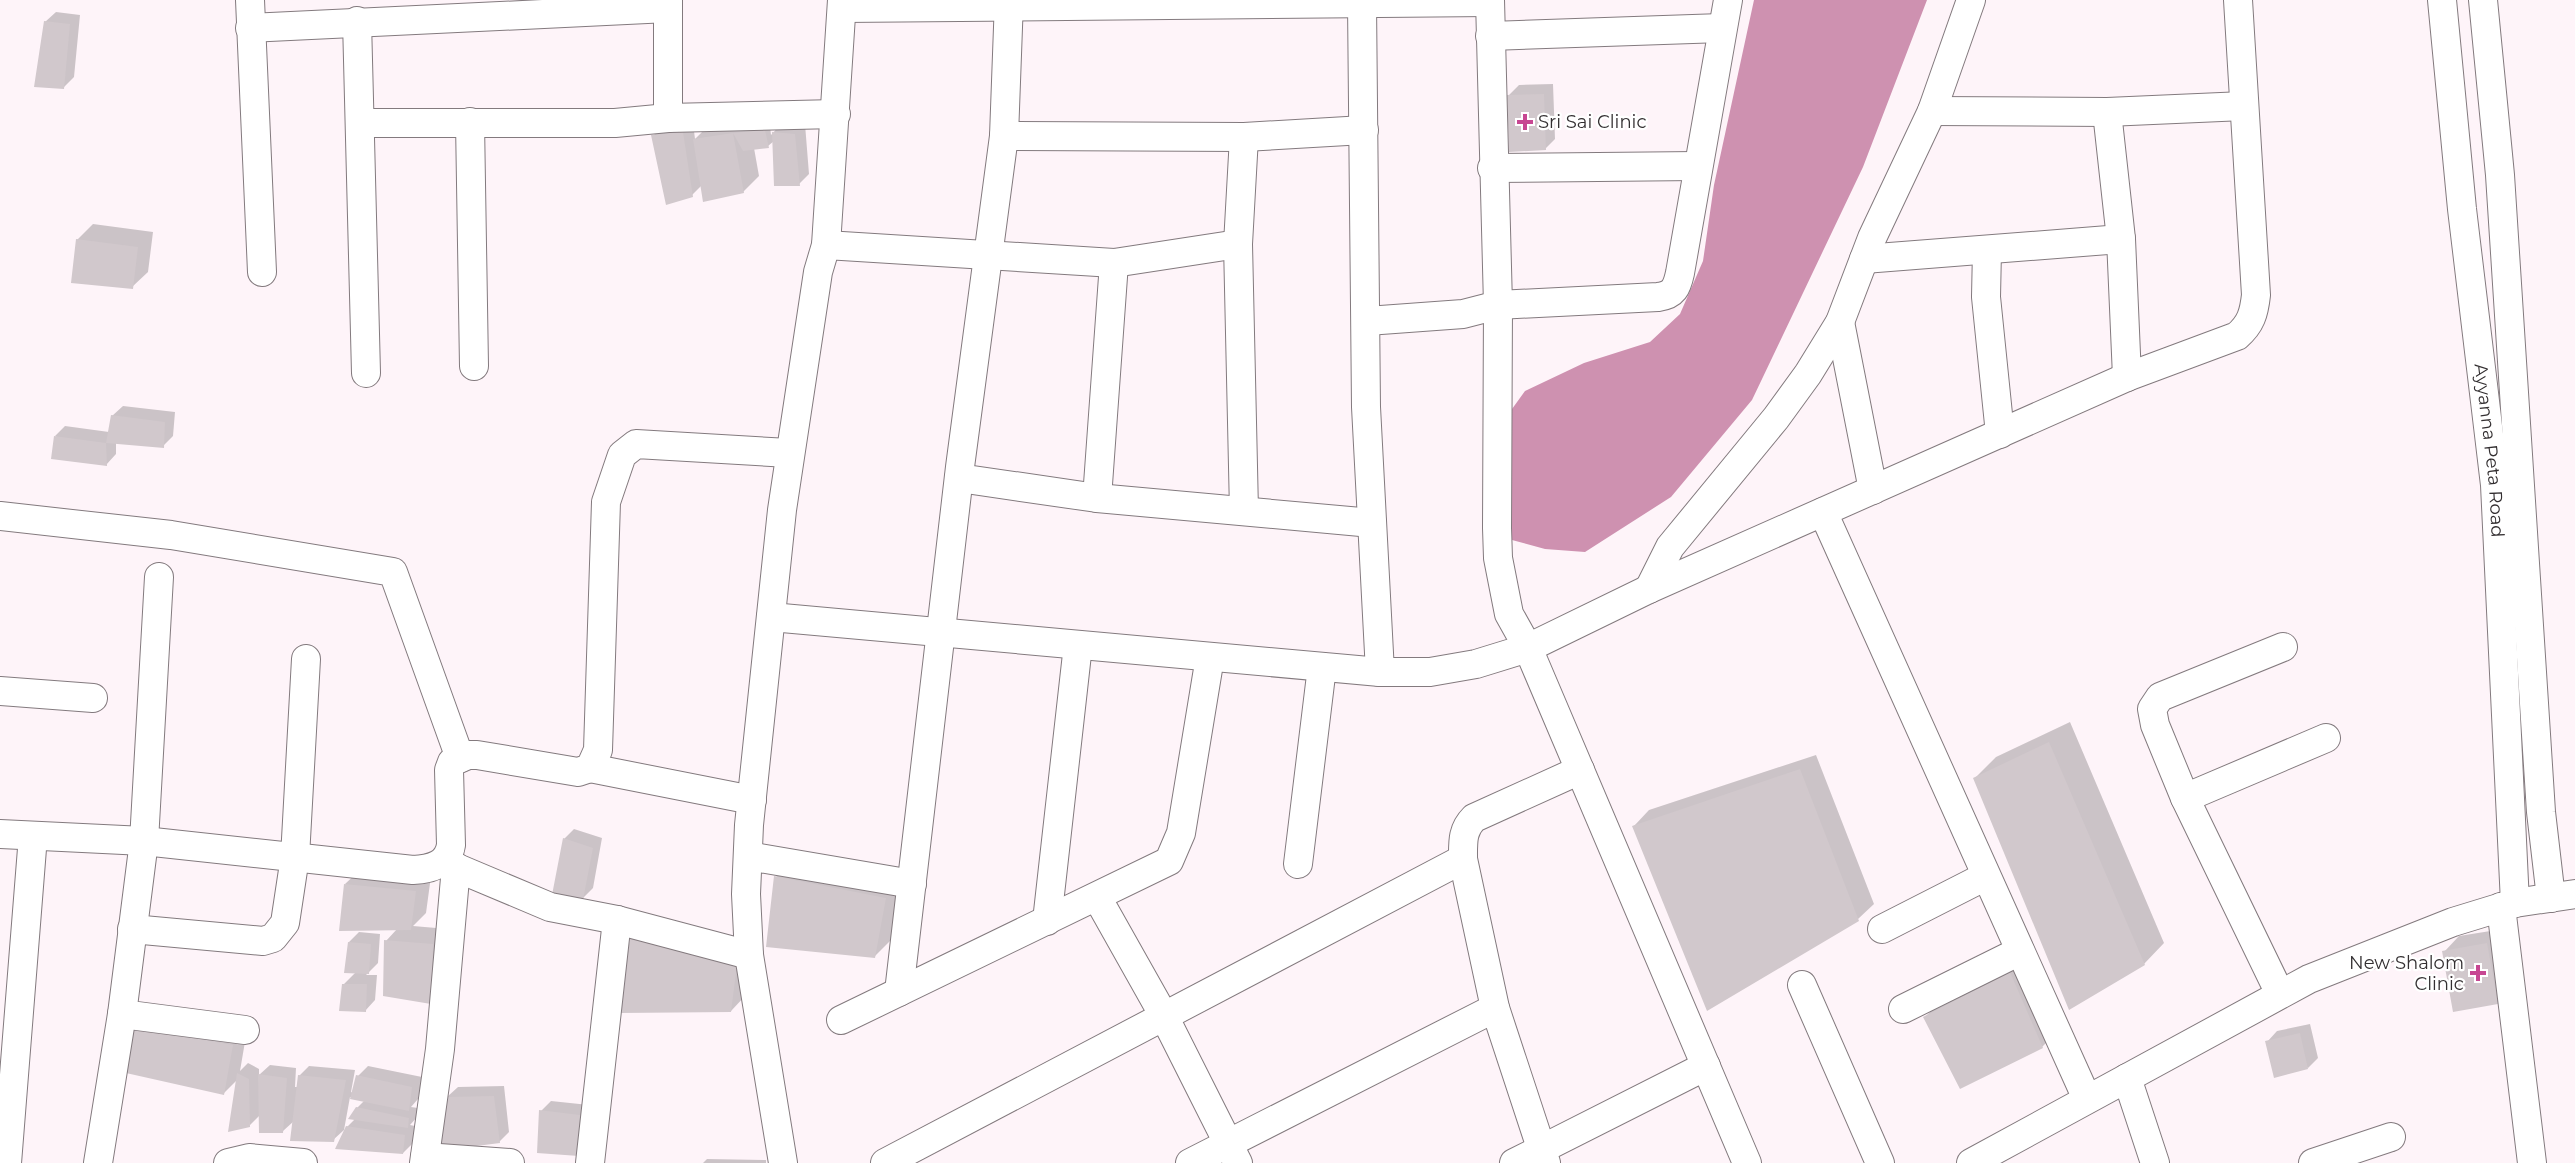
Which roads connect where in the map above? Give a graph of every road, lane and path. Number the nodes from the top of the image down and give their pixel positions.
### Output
1 (250, 0) edge
2 (1728, 0) edge
3 (1971, 0) edge
4 (2238, 0) edge
5 (2442, 0) edge
6 (2483, 0) edge
7 (1490, 1) edge
8 (1009, 3) edge
9 (1362, 3) junction
10 (668, 4) edge
11 (843, 4) edge
12 (357, 21) junction
13 (250, 28) junction
14 (1722, 28) junction
15 (1490, 36) junction
16 (2244, 106) junction
17 (1932, 111) junction
18 (2107, 112) junction
19 (836, 114) junction
20 (668, 118) junction
21 (470, 122) junction
22 (360, 123) junction
23 (1364, 130) junction
24 (1004, 136) junction
25 (1244, 137) junction
26 (1697, 166) junction
27 (1492, 168) junction
28 (2121, 239) junction
29 (826, 244) junction
30 (1238, 244) junction
31 (1987, 250) junction
32 (990, 254) junction
33 (1864, 259) junction
34 (1114, 263) junction
35 (262, 272) dead end
36 (1498, 305) junction
37 (1367, 321) junction
38 (1840, 322) junction
39 (474, 366) dead end
40 (366, 374) dead end
41 (2127, 377) junction
42 (2000, 434) junction
43 (789, 453) junction
44 (959, 478) junction
45 (1873, 490) junction
46 (1097, 498) junction
47 (1244, 510) junction
48 (1822, 512) junction
49 (0, 516) edge
50 (1372, 523) junction
51 (159, 577) dead end
52 (1649, 589) junction
53 (771, 616) junction
54 (941, 633) junction
55 (1078, 645) junction
56 (2283, 647) dead end
57 (1528, 648) junction
58 (1210, 657) junction
59 (306, 659) dead end
60 (1322, 667) junction
61 (1380, 672) junction
62 (0, 691) edge
63 (93, 698) dead end
64 (2326, 738) dead end
65 (460, 758) junction
66 (590, 768) junction
67 (1580, 770) junction
68 (2185, 798) junction
69 (752, 800) junction
70 (0, 834) edge
71 (33, 836) junction
72 (144, 841) junction
73 (748, 856) junction
74 (295, 857) junction
75 (1463, 858) junction
76 (450, 864) junction
77 (1298, 864) dead end
78 (1986, 876) junction
79 (912, 884) junction
80 (2563, 896) edge
81 (1097, 897) junction
82 (2508, 905) junction
83 (617, 920) junction
84 (1047, 921) junction
85 (132, 929) junction
86 (1882, 929) dead end
87 (2020, 951) junction
88 (749, 955) junction
89 (1802, 985) dead end
90 (899, 992) junction
91 (2280, 994) junction
92 (1495, 1008) junction
93 (1903, 1009) dead end
94 (122, 1014) junction
95 (1164, 1016) junction
96 (841, 1020) dead end
97 (245, 1030) dead end
98 (1706, 1066) junction
99 (2127, 1078) junction
100 (2087, 1100) junction
101 (2391, 1137) dead end
102 (1233, 1153) edge
103 (1543, 1156) edge
104 (424, 1160) edge
105 (1977, 1162) edge
106 (7, 1163) edge
107 (98, 1163) edge
108 (228, 1163) edge
109 (303, 1163) edge
110 (510, 1163) edge
111 (590, 1163) edge
112 (783, 1163) edge
113 (885, 1163) edge
114 (1190, 1163) edge
115 (1514, 1163) edge
116 (1747, 1163) edge
117 (1880, 1163) edge
118 (2155, 1163) edge
119 (2313, 1163) edge
120 (2532, 1163) edge

1 - 13 street
2 - 14 street
3 - 17 street
4 - 16 street
5 - 82 street, Ayyanna Peta Road
6 - 80 street
7 - 9 street
7 - 15 street
8 - 9 street
8 - 11 street
8 - 24 street
9 - 23 street
10 - 12 street
10 - 20 street
11 - 19 street
12 - 13 street
12 - 22 street
13 - 35 street
14 - 15 street
14 - 26 street
15 - 27 street
16 - 18 street
16 - 41 street
17 - 18 street
17 - 33 street
18 - 28 street
19 - 20 street
19 - 29 street
20 - 21 street
21 - 22 street
21 - 39 street
22 - 40 street
23 - 25 street
23 - 37 street
24 - 25 street
24 - 32 street
25 - 30 street
26 - 27 street
26 - 36 street
27 - 36 street
28 - 31 street
28 - 41 street
29 - 32 street
29 - 43 street
30 - 34 street
30 - 47 street
31 - 33 street
31 - 42 street
32 - 34 street
32 - 44 street
33 - 38 street
34 - 46 street
36 - 37 street
36 - 57 street
37 - 50 street
38 - 45 street
38 - 52 street
41 - 42 street
42 - 45 street
43 - 53 street
43 - 66 street
44 - 46 street
44 - 54 street
45 - 48 street
46 - 47 street
47 - 50 street
48 - 52 street
48 - 78 street
49 - 65 street
50 - 61 street
51 - 72 street
52 - 57 street
53 - 54 street
53 - 69 street
54 - 55 street
54 - 79 street
55 - 58 street
55 - 84 street
56 - 68 street
57 - 61 street
57 - 67 street
58 - 60 street
58 - 81 street
59 - 74 street
60 - 61 street
60 - 77 street
62 - 63 street
64 - 68 street
65 - 66 street
65 - 76 street
66 - 69 street
67 - 75 street
67 - 98 street
68 - 91 street
69 - 73 street
70 - 71 street
71 - 72 street
71 - 106 street
72 - 74 street
72 - 85 street
73 - 79 street
73 - 88 street
74 - 76 street
74 - 85 street
75 - 92 street
75 - 95 street
76 - 83 street
76 - 104 street
78 - 86 street
78 - 87 street
79 - 90 street
80 - 82 street
81 - 84 street
81 - 95 street
82 - 91 street
82 - 120 street, Ayyanna Peta Road
83 - 88 street
83 - 111 street
84 - 90 street
85 - 94 street
87 - 93 street
87 - 100 street
88 - 112 street
89 - 117 street
90 - 96 street
91 - 99 street
92 - 102 street
92 - 103 street
94 - 97 street
94 - 107 street
95 - 102 street
95 - 113 street
98 - 103 street
98 - 116 street
99 - 100 street
99 - 118 street
100 - 105 street
101 - 119 street
102 - 114 street
103 - 115 street
104 - 110 street
108 - 109 street

